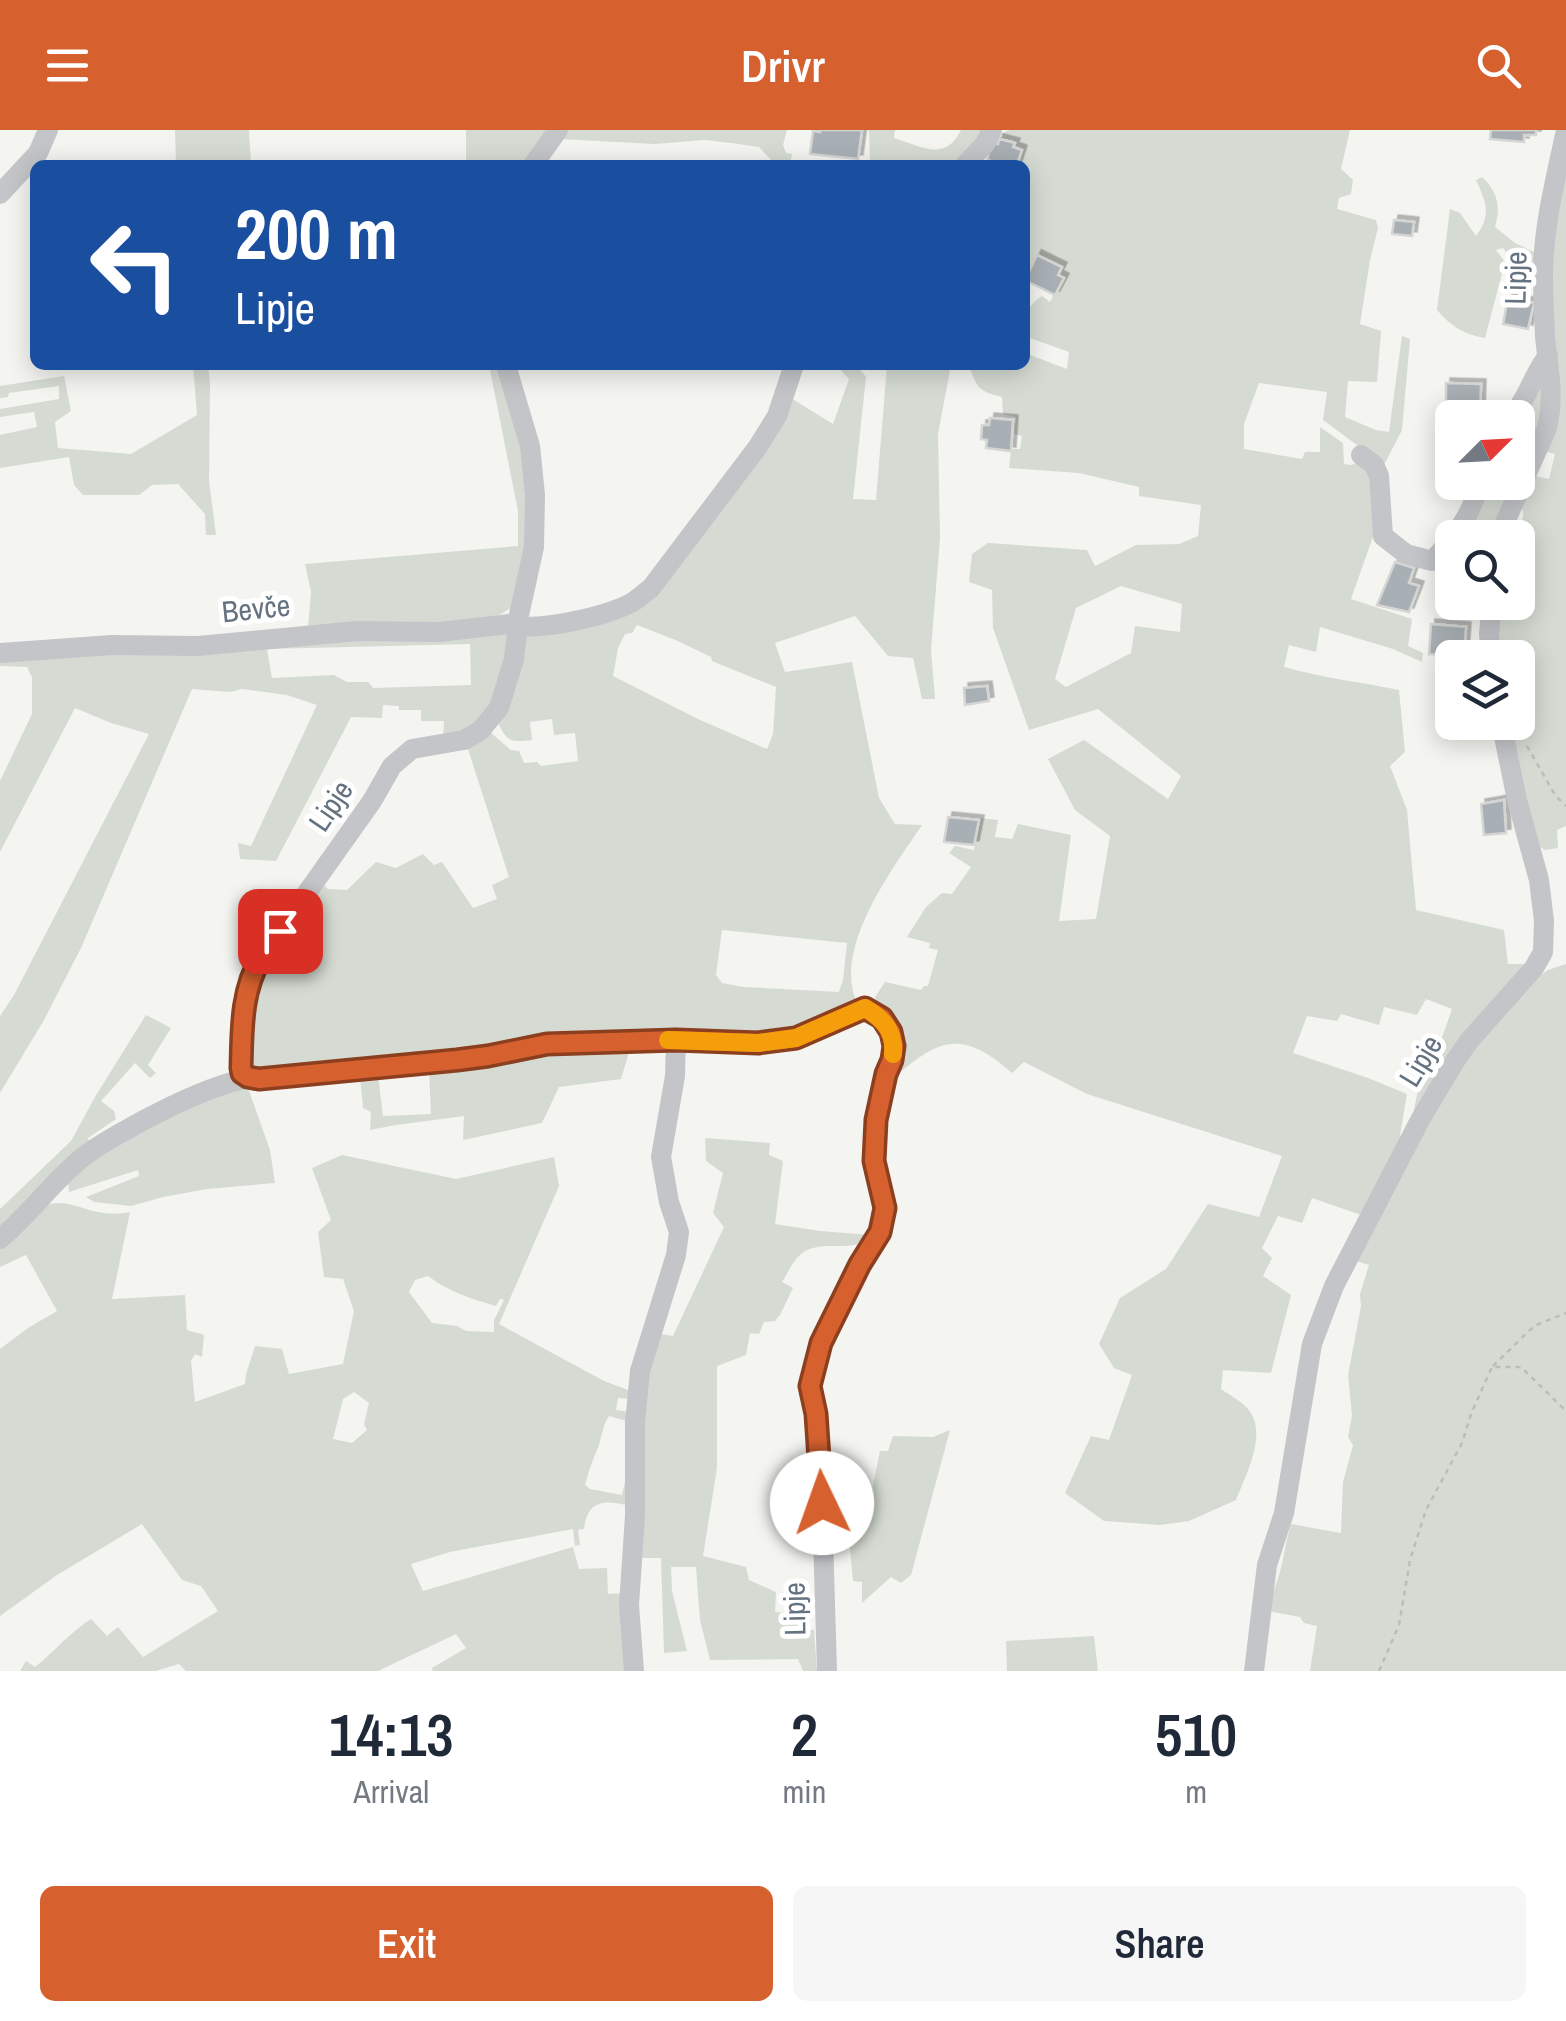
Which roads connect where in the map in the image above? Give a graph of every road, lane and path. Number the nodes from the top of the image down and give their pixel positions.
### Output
1 (48, 130) edge
2 (558, 130) edge
3 (992, 130) edge
4 (1566, 130) edge
5 (32, 160) edge
6 (537, 160) edge
7 (970, 160) edge
8 (30, 162) edge
9 (0, 194) edge
10 (1548, 356) junction
11 (507, 370) edge
12 (792, 370) edge
13 (1523, 400) edge
14 (1360, 455) dead end
15 (1476, 500) edge
16 (1506, 520) edge
17 (519, 621) junction
18 (0, 654) edge
19 (1505, 740) edge
20 (1523, 741) dead end
21 (1566, 806) edge
22 (676, 1040) junction
23 (248, 1077) junction
24 (0, 1238) edge
25 (1566, 1312) edge
26 (1492, 1367) junction
27 (1566, 1412) edge
28 (634, 1671) edge
29 (827, 1671) edge
30 (1254, 1671) edge
31 (1379, 1671) edge

1 - 5 street
2 - 6 street
3 - 7 street
4 - 10 street, Lipje
8 - 9 street
10 - 13 street
10 - 16 street, Lipje
11 - 17 street, Lipje
12 - 17 street, Bevče
14 - 15 street
17 - 18 street, Bevče
17 - 23 street, Lipje
19 - 30 street, Lipje
20 - 21 path
22 - 23 street, Lipje
22 - 28 street
22 - 29 street, Lipje
23 - 24 street, Lipje
25 - 26 path
26 - 27 path
26 - 31 path

